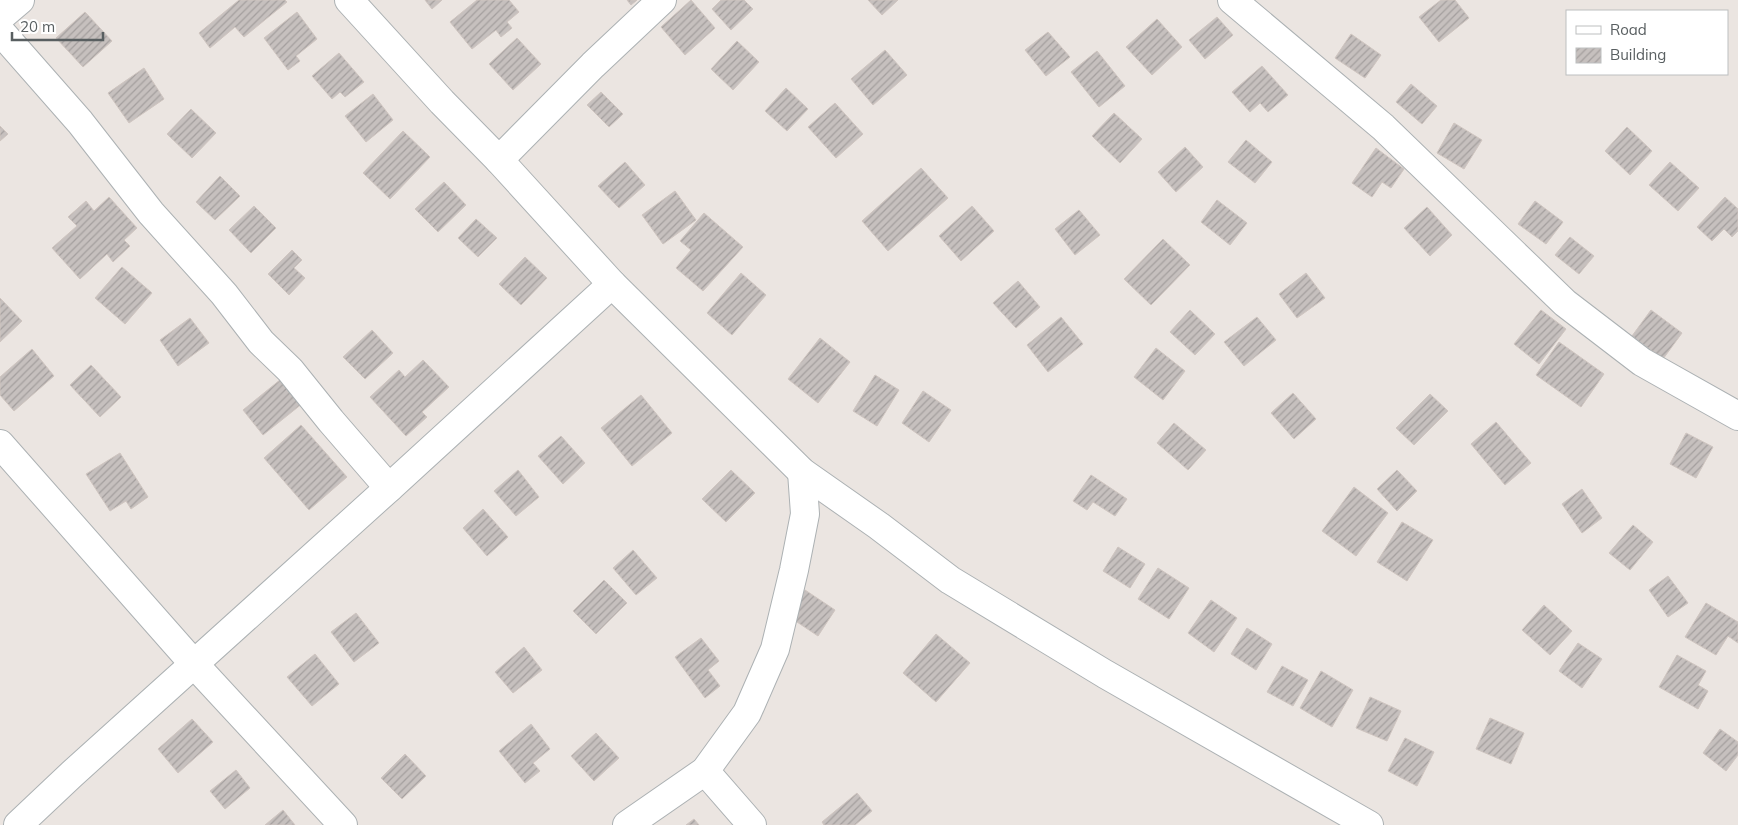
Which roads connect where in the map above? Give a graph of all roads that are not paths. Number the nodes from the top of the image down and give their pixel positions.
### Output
1 (350, 0) edge
2 (662, 0) edge
3 (1232, 0) edge
4 (5, 13) edge
5 (499, 160) junction
6 (612, 284) junction
7 (1738, 416) edge
8 (0, 444) edge
9 (802, 472) junction
10 (389, 488) junction
11 (194, 664) junction
12 (705, 771) junction
13 (18, 825) edge
14 (343, 825) edge
15 (627, 825) edge
16 (752, 825) edge
17 (1369, 825) edge

1 - 5 street
2 - 5 street
3 - 7 street
4 - 10 street
5 - 6 street
6 - 9 street
6 - 10 street
8 - 11 street
9 - 12 street
9 - 17 street
10 - 11 street
11 - 13 street
11 - 14 street
12 - 15 street
12 - 16 street

